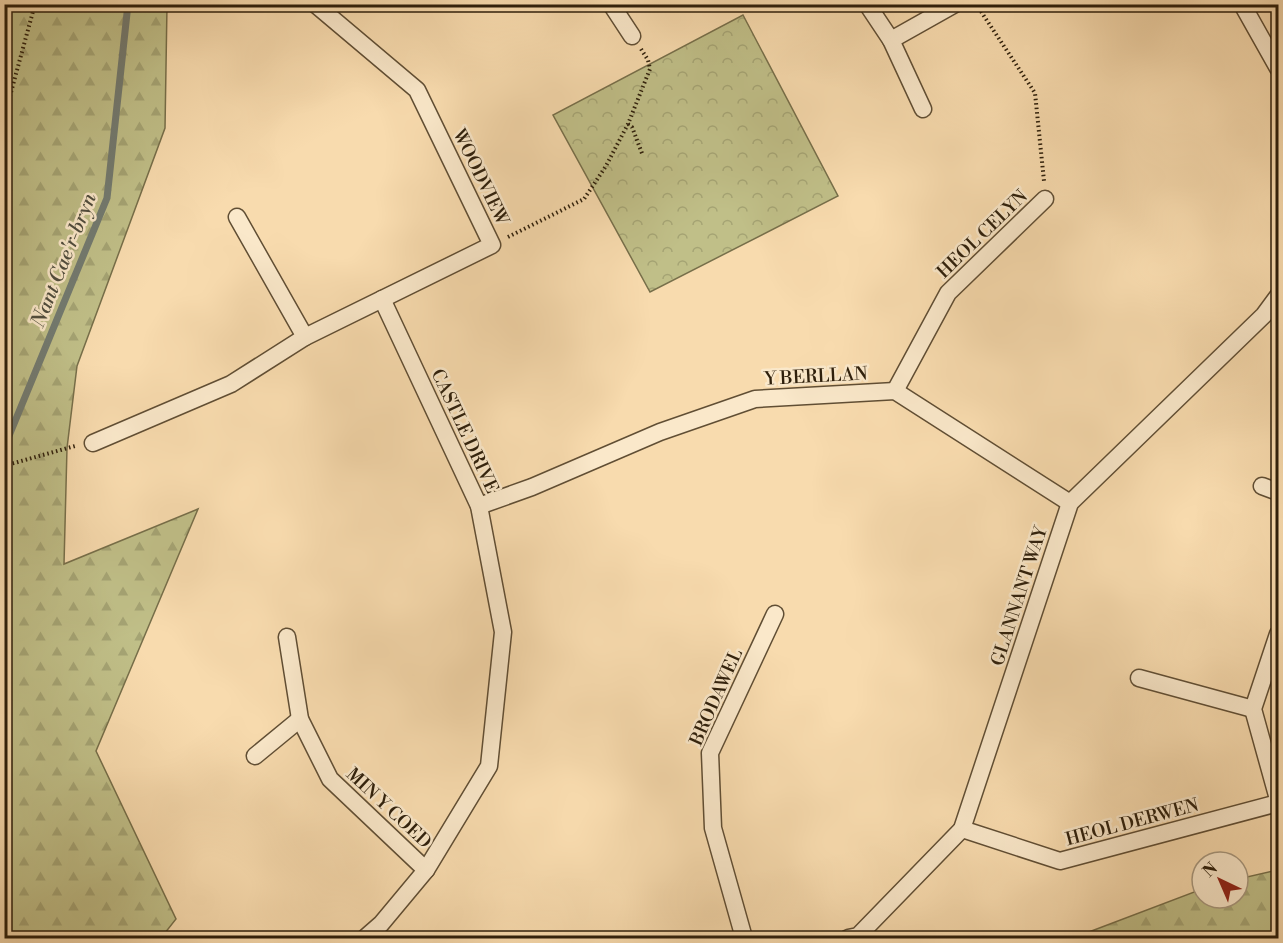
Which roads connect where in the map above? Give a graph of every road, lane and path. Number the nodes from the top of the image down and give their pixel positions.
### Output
1 (35, 4) edge
2 (315, 4) edge
3 (611, 4) edge
4 (867, 4) edge
5 (955, 4) edge
6 (976, 4) edge
7 (1242, 4) edge
8 (632, 36) joint
9 (891, 40) junction
10 (1278, 68) edge
11 (923, 109) dead end
12 (4, 118) edge
13 (628, 124) junction
14 (643, 156) dead end
15 (1045, 199) joint
16 (237, 217) dead end
17 (492, 245) junction
18 (1278, 296) edge
19 (382, 299) junction
20 (305, 337) junction
21 (895, 391) junction
22 (93, 443) joint
23 (4, 464) edge
24 (1262, 486) dead end
25 (1278, 492) edge
26 (1070, 503) junction
27 (479, 506) junction
28 (775, 614) dead end
29 (1278, 634) edge
30 (287, 637) dead end
31 (1139, 678) dead end
32 (1252, 709) junction
33 (300, 719) junction
34 (255, 756) dead end
35 (1278, 801) edge
36 (962, 828) junction
37 (426, 870) junction
38 (365, 939) edge
39 (744, 939) edge
40 (848, 939) edge

1 - 12 path
2 - 17 street, WOODVIEW
3 - 8 street
4 - 9 street
5 - 9 street
6 - 15 path
7 - 10 street
8 - 13 path
9 - 11 street
13 - 14 path
13 - 17 path
15 - 21 street, HEOL CELYN
16 - 20 street
17 - 19 street, WOODVIEW
18 - 26 street, GLANNANT WAY
19 - 20 street, WOODVIEW
19 - 27 street, CASTLE DRIVE
20 - 22 street, WOODVIEW
21 - 26 street
21 - 27 street, Y BERLLAN
22 - 23 path
24 - 25 street
26 - 36 street, GLANNANT WAY
27 - 37 street, CASTLE DRIVE
28 - 39 street, BRODAWEL
29 - 32 street
30 - 33 street, MIN Y COED
31 - 32 street
32 - 35 street
33 - 34 street
33 - 37 street, MIN Y COED
35 - 36 street, HEOL DERWEN
36 - 40 street, GLANNANT WAY
37 - 38 street, CASTLE DRIVE

